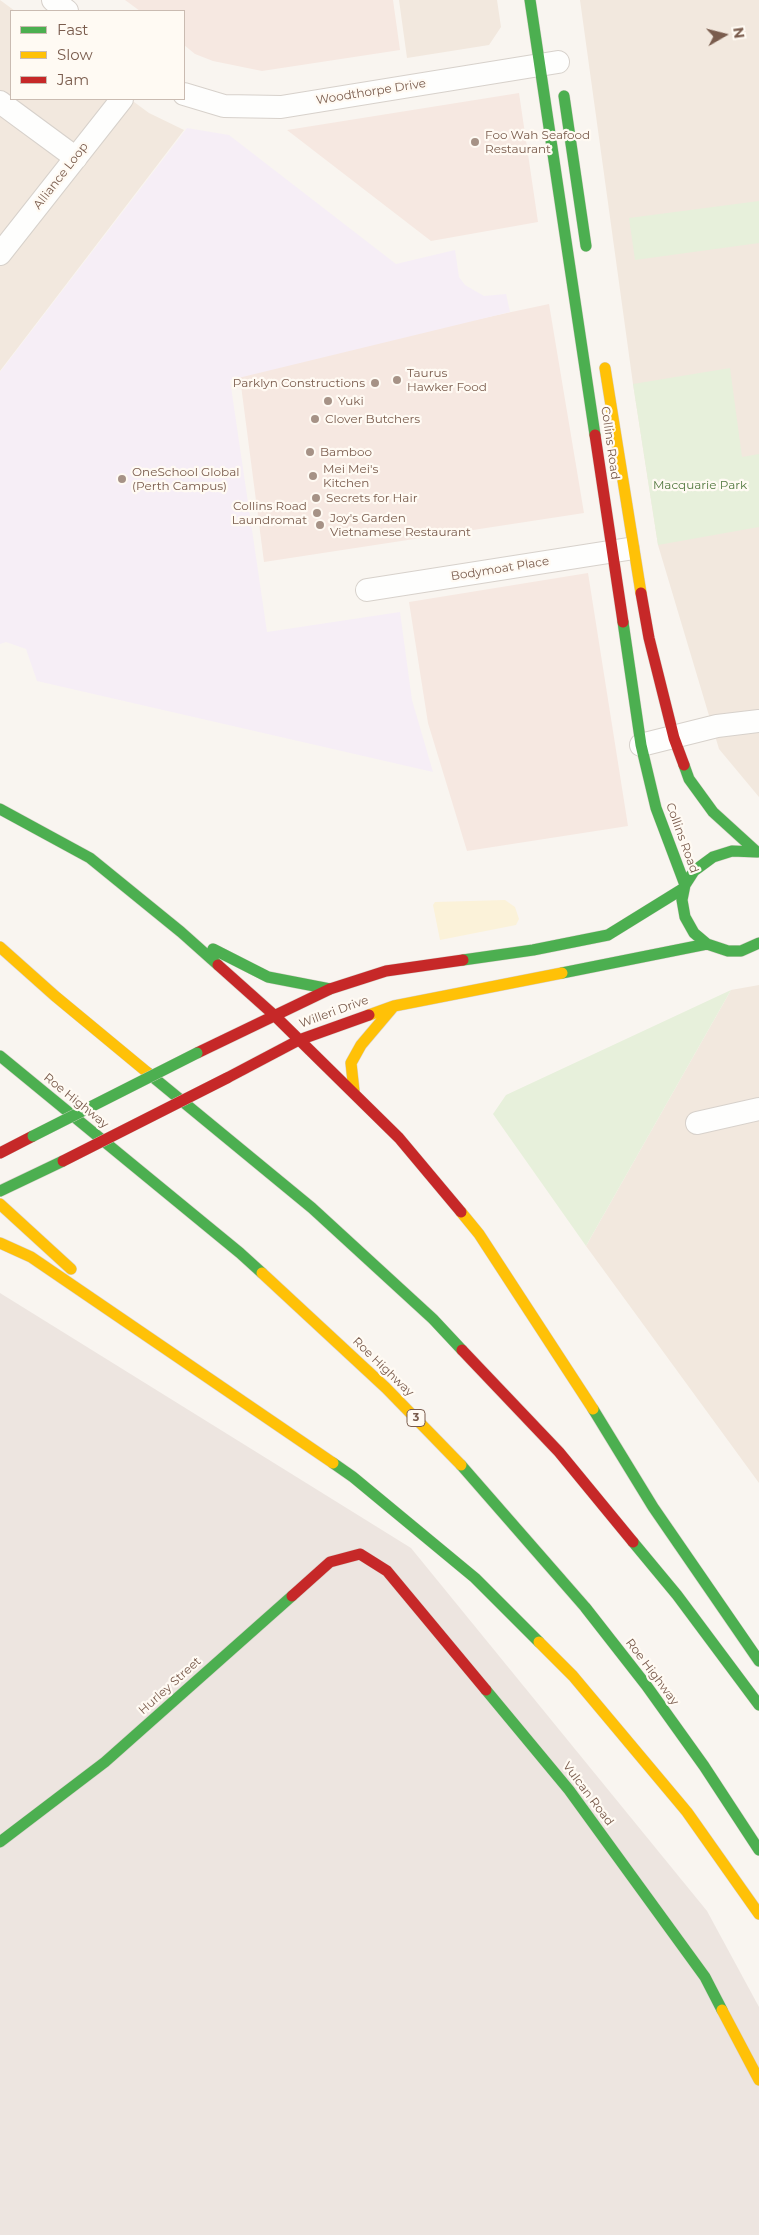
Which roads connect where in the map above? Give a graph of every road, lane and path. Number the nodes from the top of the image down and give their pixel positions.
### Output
1 (53, 0) edge
2 (530, 0) edge
3 (66, 10) edge
4 (555, 66) junction
5 (185, 94) edge
6 (121, 100) edge
7 (0, 102) edge
8 (76, 158) junction
9 (0, 254) edge
10 (588, 254) dead end
11 (603, 358) dead end
12 (623, 550) junction
13 (367, 590) dead end
14 (759, 721) edge
15 (674, 738) junction
16 (641, 745) junction
17 (0, 810) edge
18 (758, 857) edge
19 (684, 887) junction
20 (181, 932) junction
21 (759, 943) edge
22 (707, 944) junction
23 (0, 947) edge
24 (330, 989) junction
25 (394, 1006) junction
26 (274, 1015) junction
27 (299, 1040) junction
28 (0, 1056) edge
29 (354, 1091) junction
30 (759, 1110) edge
31 (696, 1123) dead end
32 (0, 1153) edge
33 (0, 1191) edge
34 (0, 1204) edge
35 (0, 1243) edge
36 (130, 1326) junction
37 (360, 1554) joint
38 (759, 1662) edge
39 (759, 1705) edge
40 (0, 1842) edge
41 (759, 1850) edge
42 (759, 1914) edge
43 (759, 2080) edge

1 - 3 street
2 - 4 main road, Collins Road
4 - 5 street, Woodthorpe Drive
4 - 10 main road, Collins Road
4 - 12 main road, Collins Road
6 - 8 street, Alliance Loop
7 - 8 street
8 - 9 street, Alliance Loop
11 - 12 main road, Collins Road
12 - 13 street, Bodymoat Place
12 - 15 main road, Collins Road
12 - 16 main road, Collins Road
14 - 15 street
15 - 16 street
15 - 18 main road, Collins Road
16 - 19 main road, Collins Road
17 - 20 main road
18 - 19 main road, Willeri Drive
19 - 22 main road
19 - 24 main road, Willeri Drive
20 - 24 main road
20 - 26 main road
21 - 22 main road, Willeri Drive
22 - 25 main road, Willeri Drive
23 - 39 main road
24 - 26 main road, Willeri Drive
25 - 27 main road, Willeri Drive
25 - 29 main road
26 - 27 main road
26 - 32 main road, Willeri Drive, bridge
27 - 29 main road
27 - 33 main road, Willeri Drive, bridge
28 - 41 main road, Roe Highway / 3
29 - 38 main road
30 - 31 street
34 - 36 main road
35 - 36 main road
36 - 42 main road
37 - 40 main road, Hurley Street
37 - 43 main road, Vulcan Road

